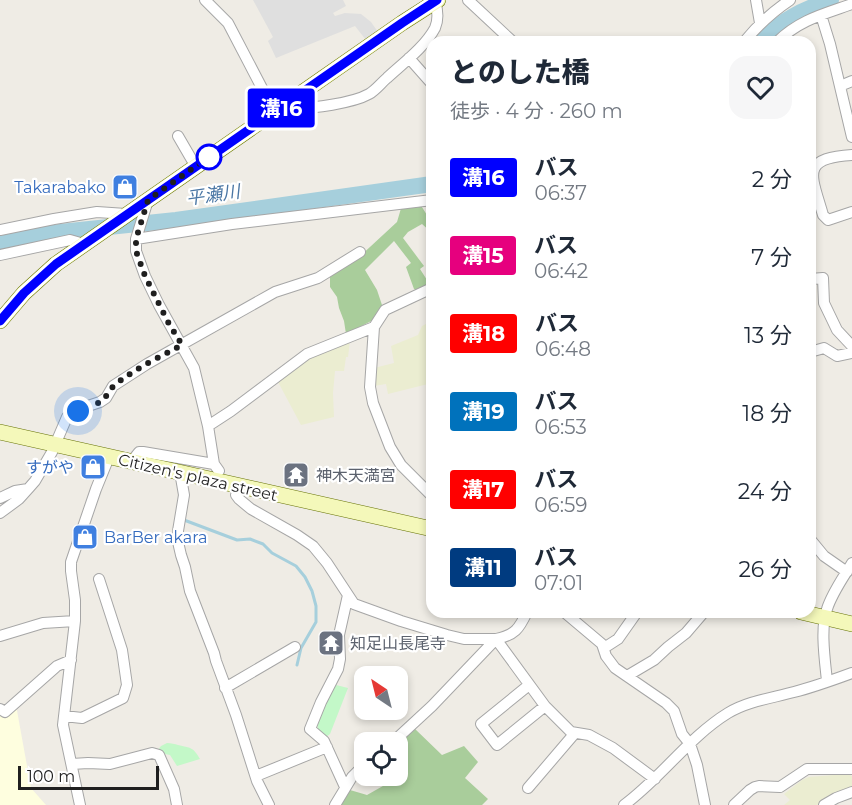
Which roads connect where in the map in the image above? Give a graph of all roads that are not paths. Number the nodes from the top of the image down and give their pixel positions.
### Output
1 (205, 0) edge
2 (468, 0) edge
3 (756, 0) edge
4 (790, 0) edge
5 (436, 1) edge
6 (852, 4) edge
7 (821, 15) junction
8 (760, 23) junction
9 (429, 36) edge
10 (507, 36) edge
11 (749, 36) edge
12 (784, 36) edge
13 (426, 40) edge
14 (409, 58) junction
15 (426, 77) edge
16 (852, 81) edge
17 (840, 86) junction
18 (288, 103) junction
19 (274, 113) junction
20 (178, 136) dead end
21 (852, 138) edge
22 (852, 155) edge
23 (816, 164) edge
24 (196, 167) junction
25 (816, 190) edge
26 (426, 201) edge
27 (146, 207) junction
28 (852, 212) edge
29 (126, 214) junction
30 (0, 230) edge
31 (136, 239) junction
32 (84, 244) junction
33 (360, 252) dead end
34 (0, 255) edge
35 (816, 279) edge
36 (426, 291) edge
37 (0, 321) edge
38 (374, 327) junction
39 (182, 345) junction
40 (852, 346) edge
41 (816, 350) edge
42 (852, 354) edge
43 (208, 426) junction
44 (0, 432) edge
45 (55, 444) junction
46 (109, 457) junction
47 (131, 462) junction
48 (180, 472) junction
49 (28, 489) junction
50 (426, 490) edge
51 (236, 495) dead end
52 (0, 498) edge
53 (0, 513) edge
54 (426, 528) edge
55 (816, 546) edge
56 (849, 568) edge
57 (99, 579) dead end
58 (348, 595) junction
59 (816, 616) edge
60 (523, 618) edge
61 (572, 618) edge
62 (633, 618) edge
63 (699, 618) edge
64 (825, 618) junction
65 (75, 621) junction
66 (852, 624) edge
67 (0, 636) edge
68 (496, 639) junction
69 (295, 647) dead end
70 (604, 648) junction
71 (71, 660) junction
72 (852, 674) edge
73 (627, 676) junction
74 (827, 681) junction
75 (529, 685) junction
76 (225, 688) junction
77 (544, 706) junction
78 (0, 709) edge
79 (64, 717) junction
80 (404, 732) edge
81 (575, 733) junction
82 (690, 744) junction
83 (327, 747) junction
84 (72, 764) junction
85 (852, 769) edge
86 (354, 775) edge
87 (256, 776) junction
88 (655, 779) junction
89 (345, 787) junction
90 (528, 788) dead end
91 (852, 792) edge
92 (80, 805) edge
93 (177, 805) edge
94 (269, 805) edge
95 (335, 805) edge
96 (624, 805) edge
97 (705, 805) edge
98 (734, 805) edge
99 (824, 805) edge

1 - 19 street
2 - 10 street
3 - 8 street
4 - 8 street
5 - 9 street
5 - 18 street
6 - 7 street
7 - 12 street
7 - 17 street
8 - 11 street
13 - 14 street
14 - 15 street
14 - 18 street
16 - 17 street
17 - 21 street
18 - 19 street
19 - 24 street
20 - 24 street
22 - 23 street
24 - 27 street
25 - 28 street
26 - 31 street
27 - 29 street
27 - 31 street
29 - 30 street
29 - 32 street
31 - 39 street
32 - 34 street
32 - 37 street
33 - 39 street
35 - 40 street
36 - 38 street
38 - 43 street
38 - 50 street
39 - 43 street
39 - 45 street
41 - 42 street
43 - 47 street
44 - 45 street, Citizen's plaza street
45 - 46 street, Citizen's plaza street
45 - 49 street
46 - 47 street, Citizen's plaza street
46 - 65 street
47 - 48 street, Citizen's plaza street
48 - 54 street, Citizen's plaza street
48 - 76 street
49 - 52 street
49 - 53 street
51 - 58 street
55 - 56 street
56 - 64 street
57 - 79 street
58 - 68 street
58 - 83 street
59 - 64 street
60 - 68 street
61 - 70 street
62 - 70 street
63 - 73 street
64 - 66 street
64 - 74 street
65 - 67 street
65 - 71 street
68 - 75 street
68 - 80 street
69 - 76 street
70 - 73 street
71 - 78 street
71 - 79 street
72 - 74 street
73 - 82 street
74 - 82 street
75 - 77 street
75 - 77 street
76 - 87 street
77 - 81 street
79 - 84 street
81 - 88 street
81 - 90 street
82 - 88 street
82 - 97 street
83 - 87 street
83 - 89 street
84 - 92 street
84 - 93 street
85 - 98 street
86 - 89 street
87 - 94 street
88 - 96 street
89 - 95 street
91 - 99 street

